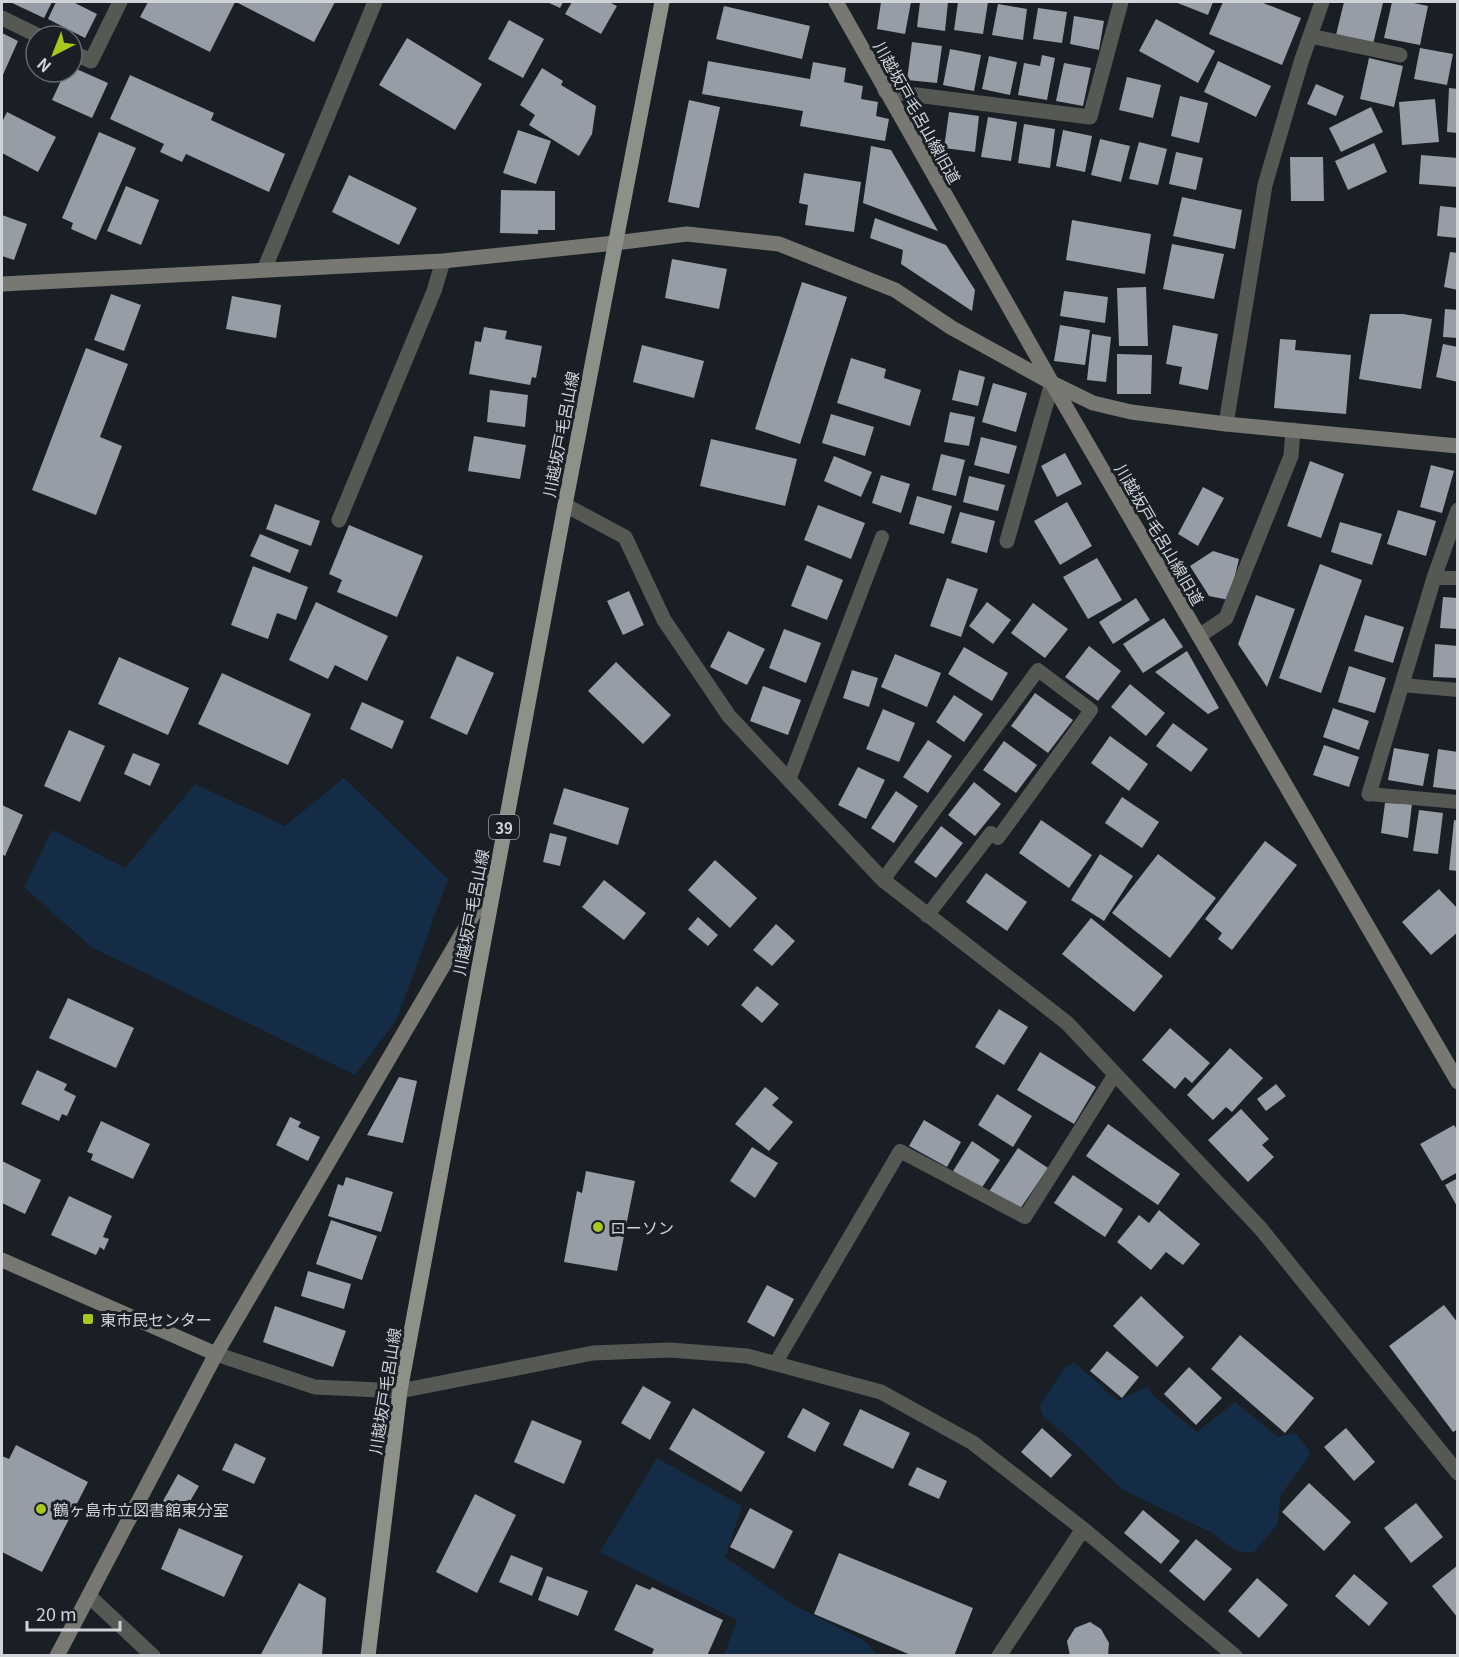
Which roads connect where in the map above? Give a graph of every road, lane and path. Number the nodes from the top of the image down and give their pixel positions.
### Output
1 (120, 2) edge
2 (375, 2) edge
3 (662, 2) edge
4 (836, 2) edge
5 (1121, 2) edge
6 (1322, 2) edge
7 (2, 18) edge
8 (24, 29) edge
9 (1310, 36) junction
10 (1400, 56) dead end
11 (84, 58) edge
12 (885, 91) junction
13 (615, 243) junction
14 (443, 261) junction
15 (264, 270) junction
16 (2, 284) edge
17 (1052, 383) junction
18 (1226, 424) junction
19 (1293, 430) junction
20 (1458, 446) edge
21 (565, 504) junction
22 (1458, 510) edge
23 (339, 520) dead end
24 (882, 537) dead end
25 (1007, 541) dead end
26 (1434, 578) junction
27 (1458, 578) edge
28 (1199, 636) junction
29 (1402, 685) junction
30 (1458, 690) edge
31 (789, 780) junction
32 (1369, 794) joint
33 (1458, 802) edge
34 (495, 878) junction
35 (883, 880) junction
36 (927, 916) junction
37 (1115, 1074) junction
38 (1458, 1082) edge
39 (2, 1260) edge
40 (216, 1354) junction
41 (775, 1364) junction
42 (400, 1391) junction
43 (1458, 1473) edge
44 (1083, 1529) junction
45 (89, 1596) junction
46 (57, 1656) edge
47 (153, 1656) edge
48 (368, 1656) edge
49 (999, 1656) edge
50 (1235, 1656) edge

1 - 11 street
2 - 15 street
3 - 13 main road, 川越坂戸毛呂山線 / 39
4 - 12 street, 川越坂戸毛呂山線旧道
5 - 12 street
6 - 9 street
7 - 8 street
9 - 10 street
9 - 18 street
12 - 17 street, 川越坂戸毛呂山線旧道
13 - 14 street
13 - 17 street
13 - 21 main road, 川越坂戸毛呂山線 / 39
14 - 15 street
14 - 23 street
15 - 16 street
17 - 18 street
17 - 25 street
17 - 28 street, 川越坂戸毛呂山線旧道
18 - 19 street
19 - 20 street
19 - 28 street
21 - 31 street
21 - 34 main road, 川越坂戸毛呂山線 / 39
22 - 26 street
24 - 31 lane
26 - 27 lane
26 - 29 street
28 - 38 street, 川越坂戸毛呂山線旧道
29 - 30 lane
29 - 32 street
31 - 35 street
32 - 33 lane
34 - 40 street
34 - 42 main road, 川越坂戸毛呂山線 / 39
35 - 36 street
35 - 36 lane
36 - 37 street
37 - 41 lane
37 - 43 street
39 - 40 street
40 - 42 street
40 - 45 street
41 - 42 street
41 - 44 street
42 - 48 main road, 川越坂戸毛呂山線 / 39
44 - 49 street
44 - 50 street
45 - 46 street
45 - 47 street

